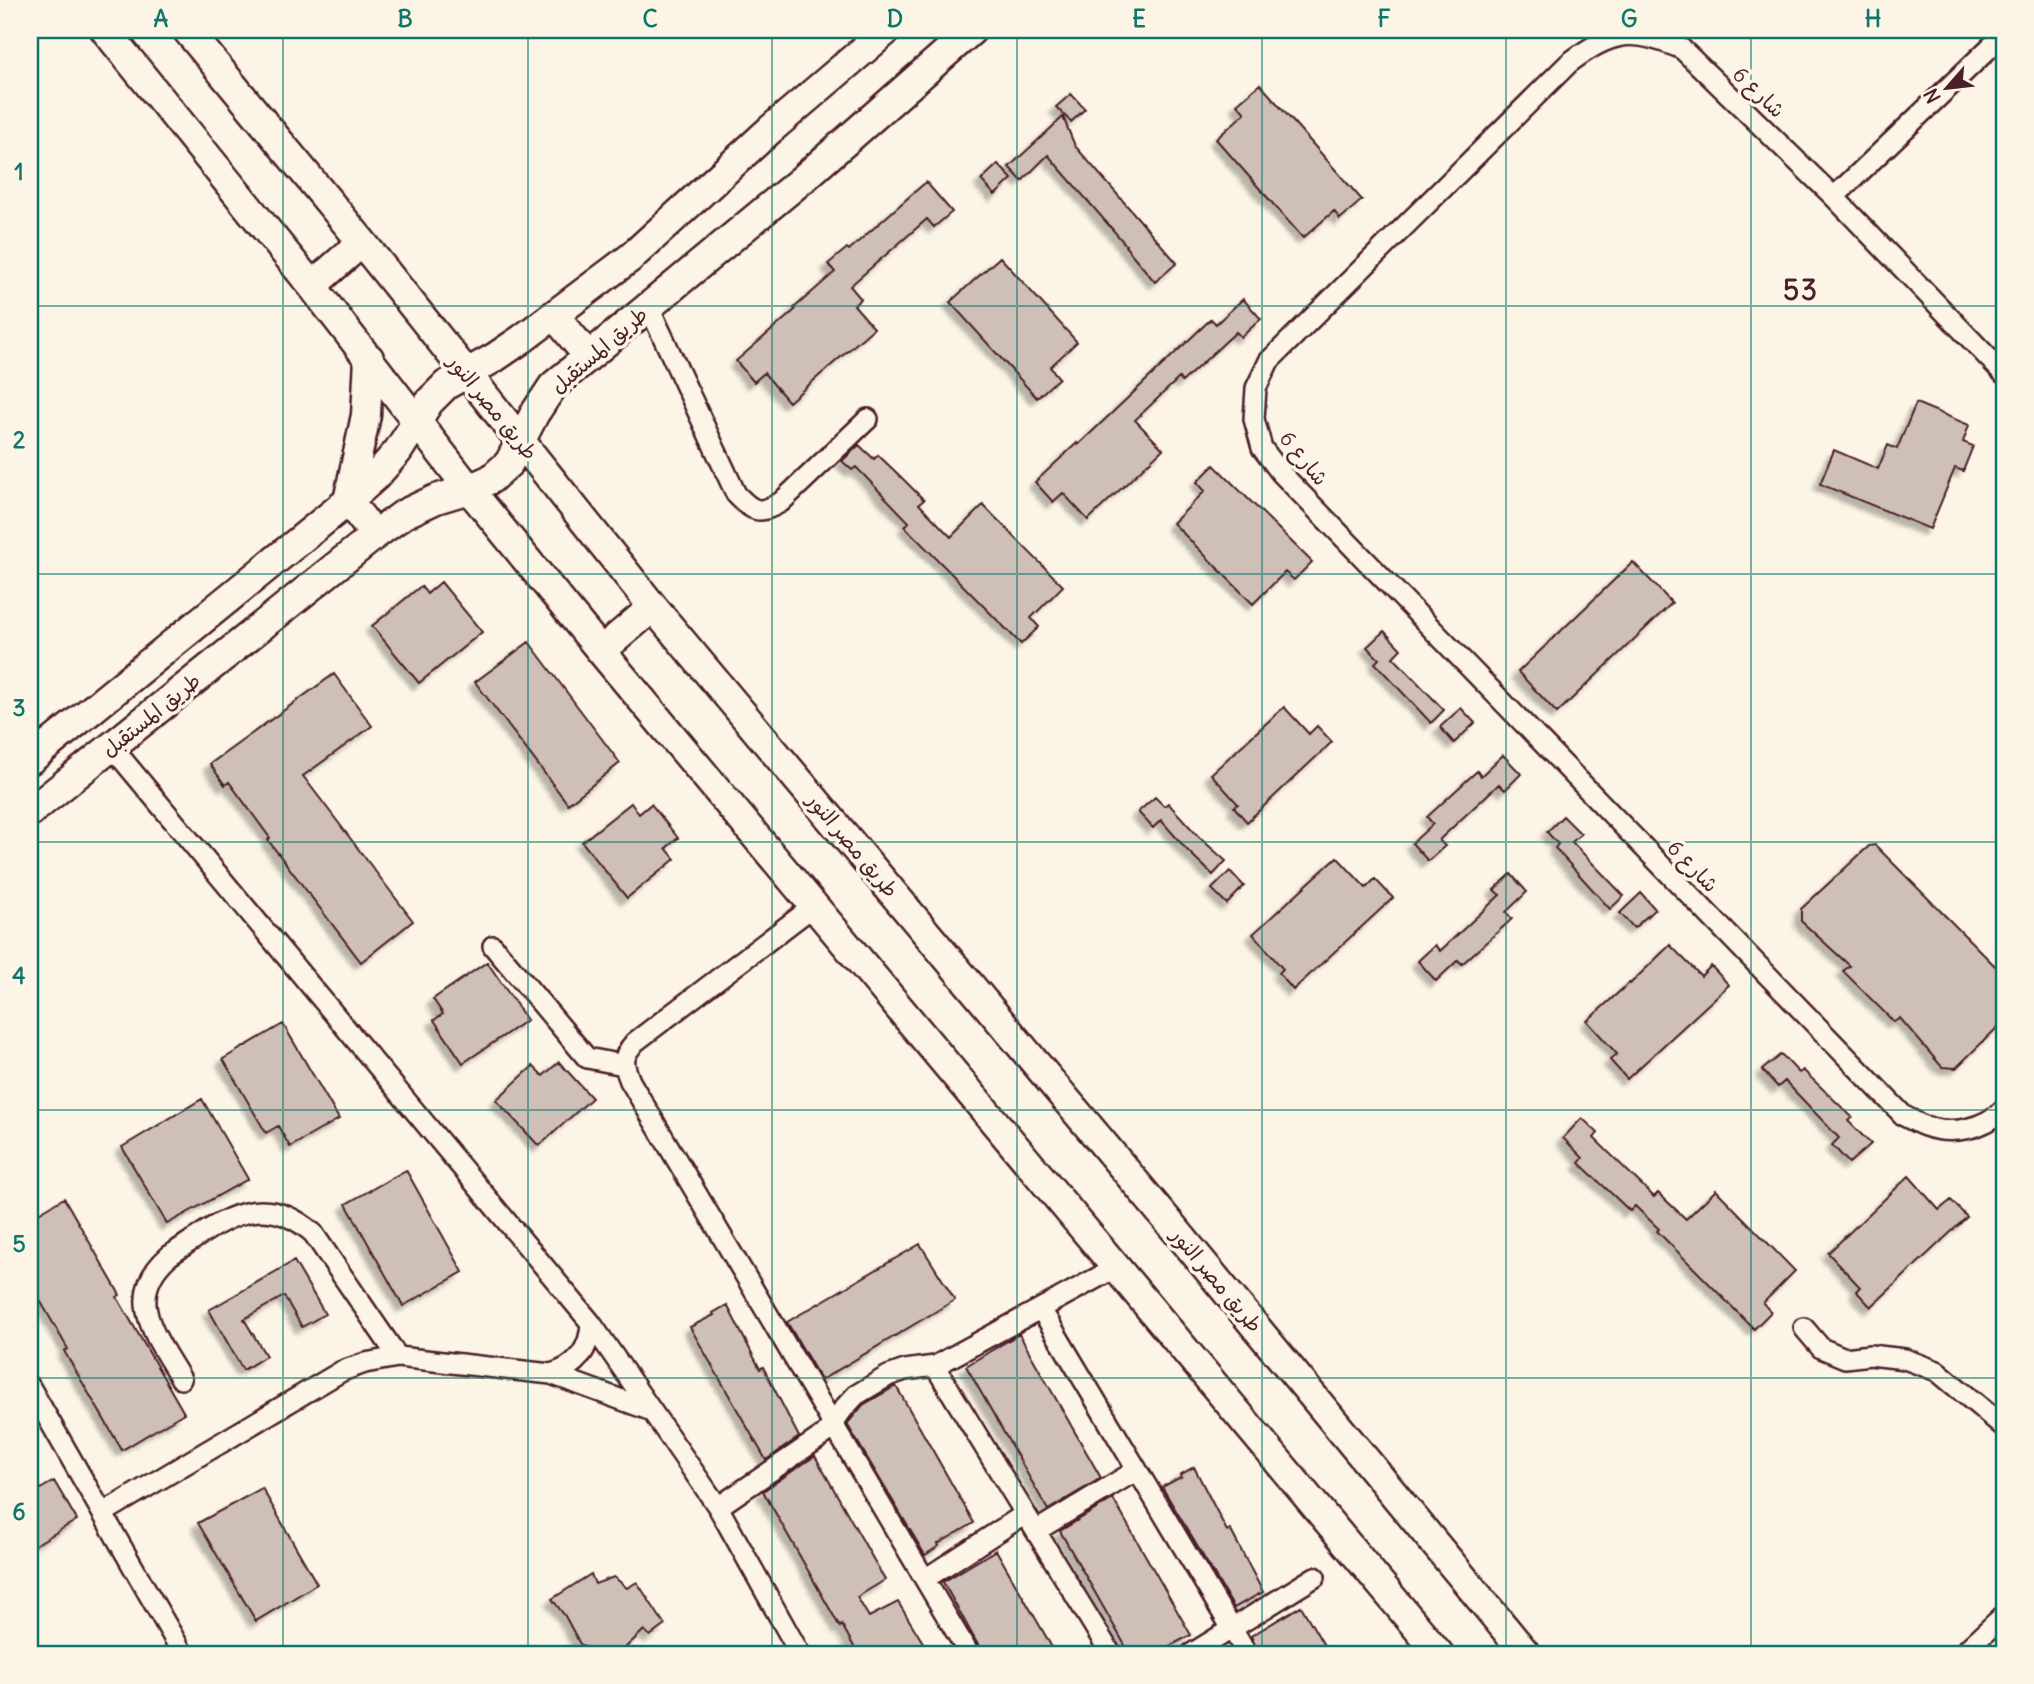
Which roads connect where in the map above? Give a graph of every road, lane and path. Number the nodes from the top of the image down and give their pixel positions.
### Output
1 (105, 30) edge
2 (187, 30) edge
3 (887, 30) edge
4 (972, 30) edge
5 (2004, 34) edge
6 (1834, 197) junction
7 (362, 242) junction
8 (312, 286) junction
9 (649, 307) junction
10 (555, 316) junction
11 (588, 356) junction
12 (369, 358) junction
13 (466, 374) junction
14 (2004, 374) edge
15 (868, 419) dead end
16 (417, 422) junction
17 (521, 441) junction
18 (469, 489) junction
19 (348, 501) junction
20 (375, 535) junction
21 (653, 607) junction
22 (601, 650) junction
23 (112, 747) junction
24 (30, 760) edge
25 (30, 812) edge
26 (815, 905) junction
27 (493, 946) dead end
28 (624, 1065) junction
29 (2004, 1109) edge
30 (1117, 1268) junction
31 (1041, 1309) junction
32 (592, 1323) junction
33 (1804, 1328) dead end
34 (398, 1357) junction
35 (935, 1366) junction
36 (551, 1374) junction
37 (181, 1379) dead end
38 (30, 1387) edge
39 (652, 1411) junction
40 (833, 1424) junction
41 (2004, 1427) edge
42 (1137, 1470) junction
43 (718, 1507) junction
44 (103, 1513) junction
45 (1025, 1514) junction
46 (1036, 1531) junction
47 (1315, 1577) dead end
48 (925, 1579) junction
49 (2004, 1615) edge
50 (1232, 1629) junction
51 (183, 1654) edge
52 (800, 1654) edge
53 (970, 1654) edge
54 (1111, 1654) edge
55 (1191, 1654) edge
56 (1247, 1654) edge
57 (1439, 1654) edge
58 (1526, 1654) edge
59 (1962, 1654) edge

1 - 8 street
2 - 7 street, طريق مصر النور
3 - 10 street, طريق المستقبل
4 - 9 street, طريق المستقبل
5 - 6 street
6 - 14 street, شارع 6
6 - 29 street, شارع 6
7 - 8 street
7 - 13 street, طريق مصر النور
8 - 12 street
9 - 11 street, طريق المستقبل
9 - 15 street
10 - 11 street
10 - 13 street, طريق المستقبل
11 - 17 street, طريق المستقبل
12 - 16 street
12 - 19 street
13 - 16 street, طريق المستقبل
13 - 17 street, طريق مصر النور
16 - 18 street
16 - 19 street, طريق المستقبل
17 - 18 street, طريق المستقبل
17 - 21 street, طريق مصر النور
18 - 20 street, طريق المستقبل
18 - 22 street
19 - 20 street
19 - 24 street, طريق المستقبل
20 - 23 street, طريق المستقبل
21 - 22 street
21 - 58 street, طريق مصر النور
22 - 26 street
23 - 25 street, طريق المستقبل
23 - 32 street
26 - 28 street
26 - 30 street
27 - 28 street
28 - 40 street
30 - 31 street
30 - 57 street
31 - 35 street
31 - 42 street
32 - 36 street
32 - 39 street
33 - 41 street
34 - 36 street
34 - 37 street
34 - 44 street
35 - 40 street
35 - 45 street
36 - 39 street
38 - 44 street
39 - 43 street
40 - 43 street
40 - 48 street
42 - 46 street
42 - 50 street
43 - 52 street
44 - 51 street
45 - 46 street
45 - 48 street
46 - 54 street
47 - 50 street
48 - 53 street
49 - 59 street
50 - 55 street
50 - 56 street

